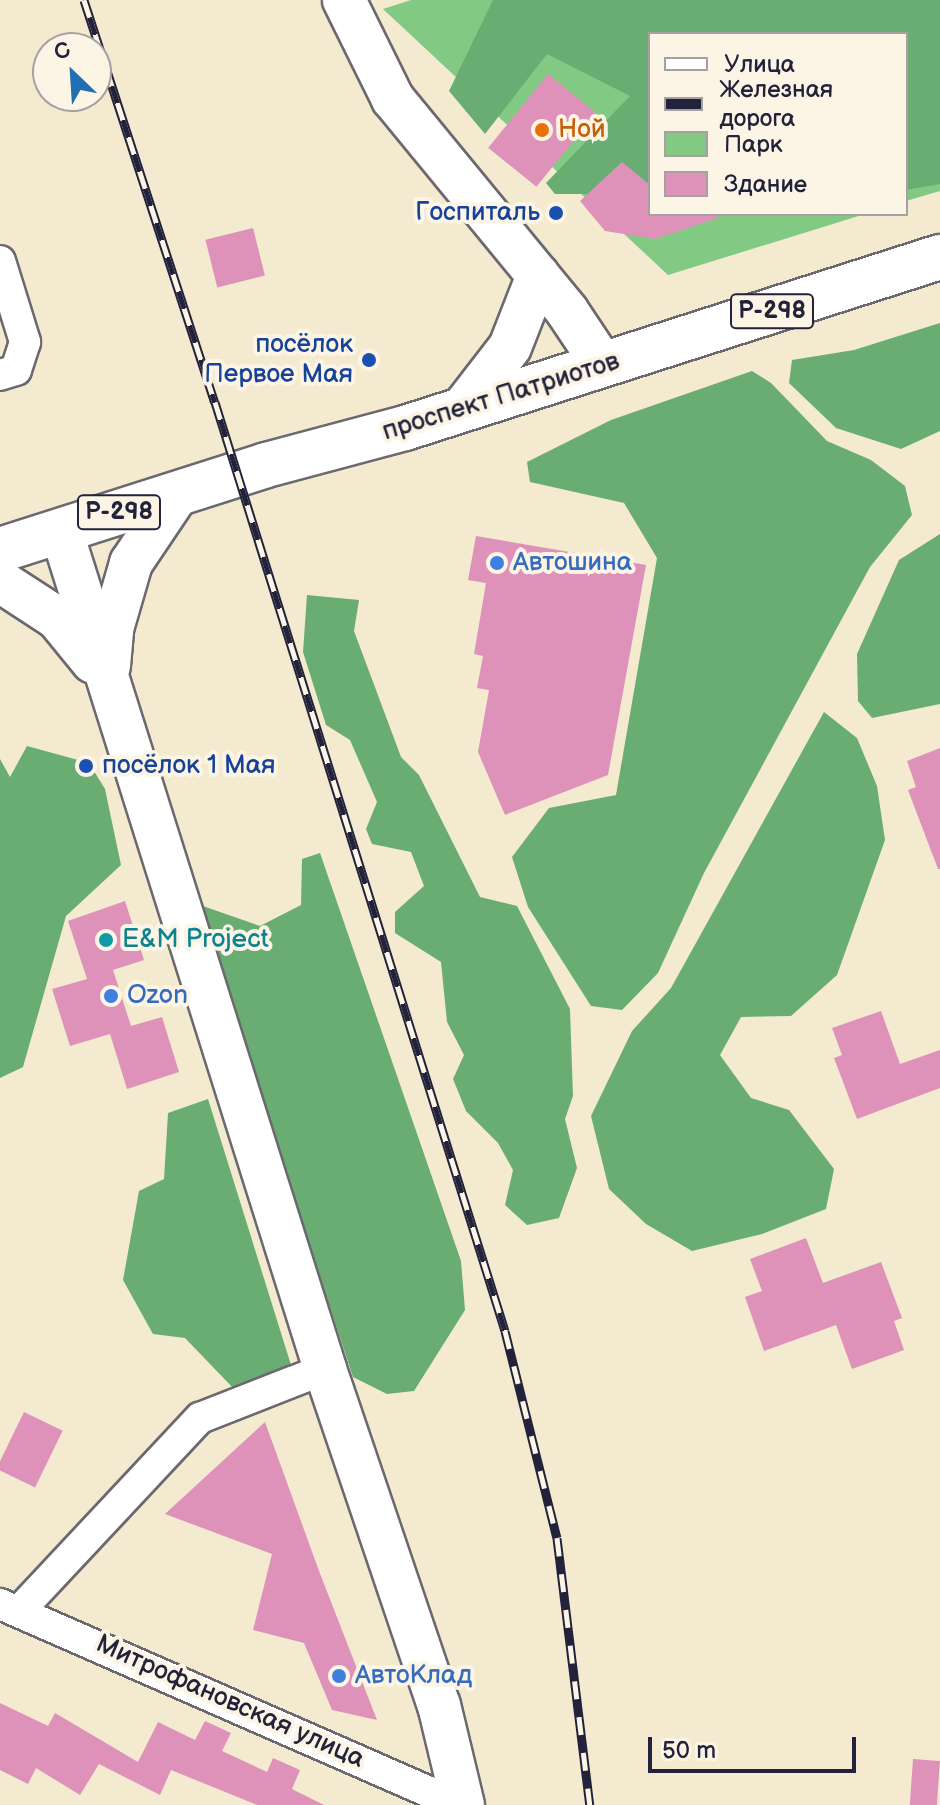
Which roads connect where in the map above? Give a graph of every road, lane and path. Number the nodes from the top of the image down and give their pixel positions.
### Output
1 (344, 0) edge
2 (940, 257) edge
3 (0, 261) edge
4 (538, 275) junction
5 (603, 365) junction
6 (0, 375) edge
7 (462, 409) junction
8 (178, 493) junction
9 (61, 530) junction
10 (0, 550) edge
11 (0, 581) edge
12 (108, 683) junction
13 (325, 1369) junction
14 (11, 1606) edge
15 (461, 1805) edge

1 - 4 street
2 - 5 highway, проспект Патриотов / Р-298
3 - 6 street
4 - 5 street
4 - 7 street
5 - 7 highway, проспект Патриотов / Р-298
7 - 8 highway, проспект Патриотов / Р-298
8 - 9 highway, проспект Патриотов / Р-298
8 - 12 street
9 - 10 highway, Р-298
9 - 12 street
11 - 12 street
12 - 13 street
13 - 14 street
13 - 15 street
14 - 15 street, Митрофановская улица

